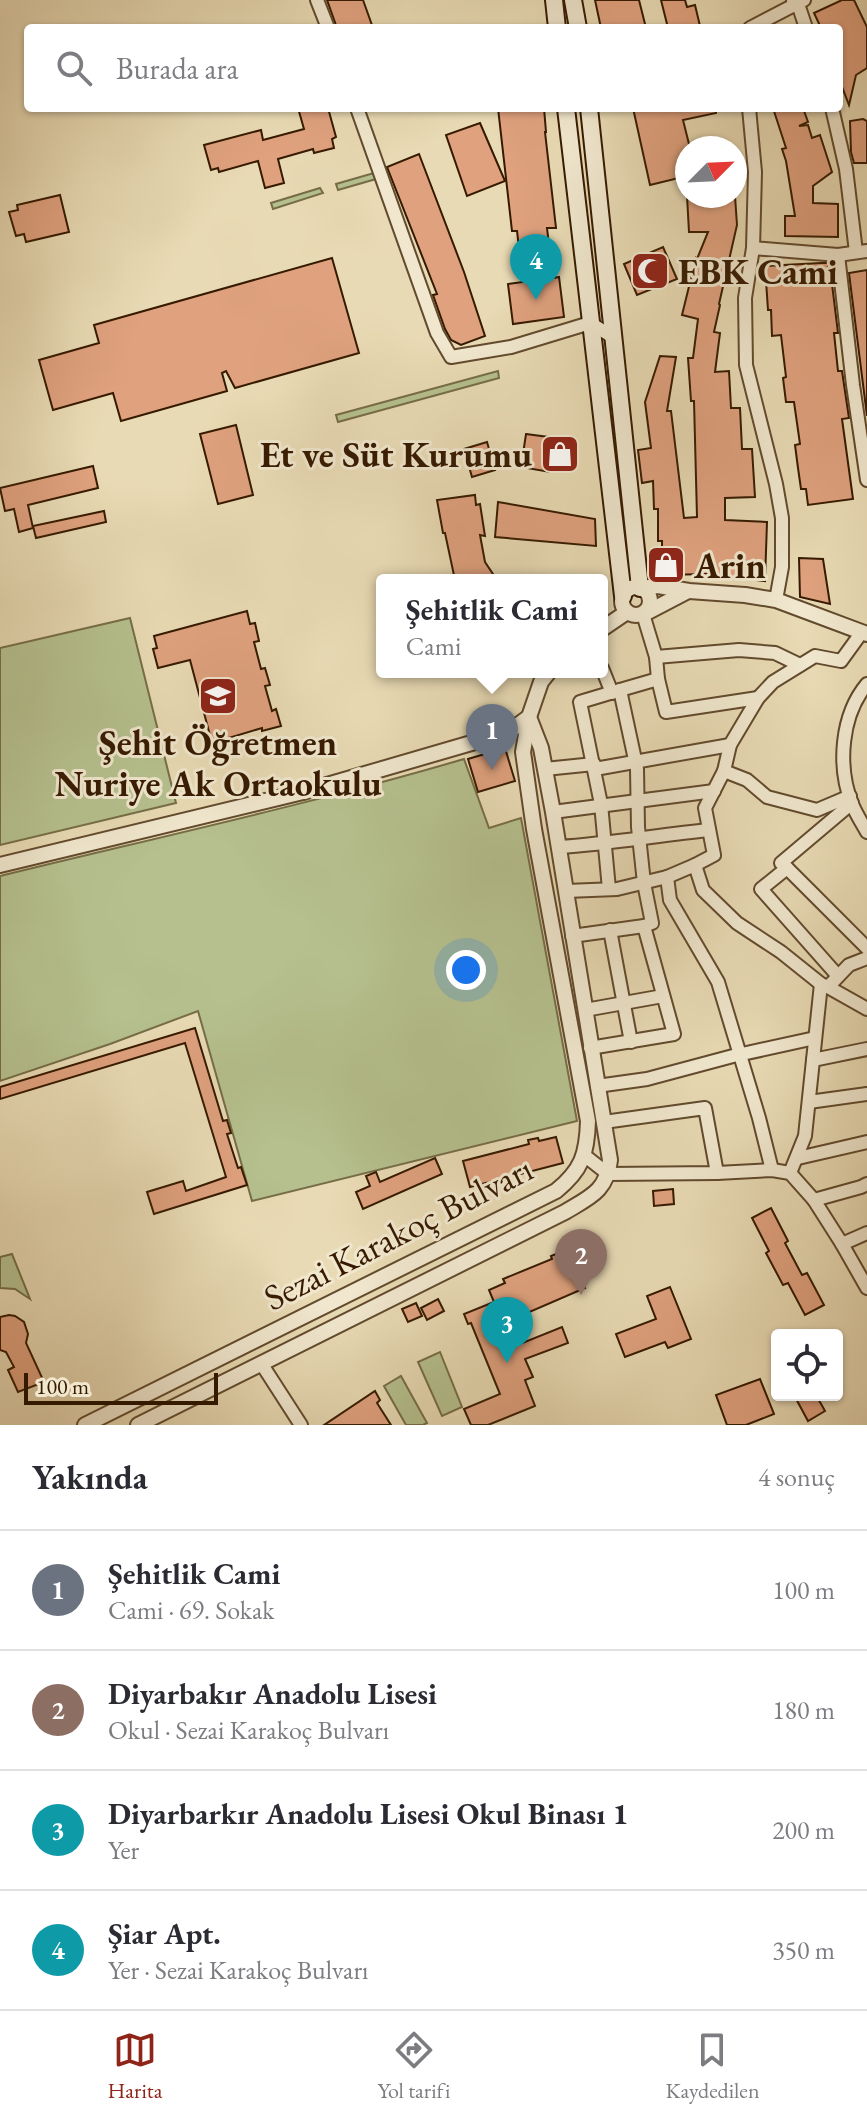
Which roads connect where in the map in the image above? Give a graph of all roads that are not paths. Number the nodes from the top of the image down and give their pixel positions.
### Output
1 (317, 0) edge
2 (554, 0) edge
3 (573, 0) edge
4 (798, 1) edge
5 (326, 24) edge
6 (557, 24) edge
7 (577, 24) edge
8 (757, 24) edge
9 (805, 24) edge
10 (358, 112) edge
11 (566, 112) edge
12 (589, 112) edge
13 (749, 112) edge
14 (833, 112) edge
15 (753, 248) junction
16 (862, 251) edge
17 (838, 255) junction
18 (590, 323) junction
19 (613, 337) junction
20 (867, 480) edge
21 (640, 588) junction
22 (689, 591) junction
23 (776, 600) junction
24 (625, 604) junction
25 (644, 614) junction
26 (608, 622) edge
27 (865, 633) edge
28 (656, 657) junction
29 (800, 665) junction
30 (544, 678) edge
31 (608, 678) edge
32 (658, 679) junction
33 (867, 684) edge
34 (616, 692) junction
35 (758, 698) junction
36 (529, 717) junction
37 (730, 745) junction
38 (636, 763) junction
39 (595, 766) junction
40 (545, 769) junction
41 (724, 771) junction
42 (714, 791) junction
43 (638, 800) junction
44 (851, 800) junction
45 (601, 804) junction
46 (553, 812) junction
47 (709, 830) junction
48 (867, 832) edge
49 (640, 837) junction
50 (605, 844) junction
51 (559, 847) junction
52 (0, 865) edge
53 (695, 865) junction
54 (787, 868) junction
55 (667, 877) junction
56 (644, 883) junction
57 (609, 889) junction
58 (566, 891) junction
59 (644, 926) junction
60 (610, 930) junction
61 (572, 936) junction
62 (867, 948) edge
63 (867, 958) edge
64 (838, 976) junction
65 (824, 986) junction
66 (663, 996) junction
67 (623, 1002) junction
68 (867, 1009) edge
69 (585, 1010) junction
70 (815, 1038) junction
71 (631, 1042) junction
72 (590, 1048) junction
73 (867, 1049) edge
74 (738, 1055) junction
75 (813, 1060) junction
76 (597, 1086) junction
77 (867, 1094) edge
78 (809, 1102) junction
79 (604, 1122) junction
80 (867, 1142) edge
81 (584, 1155) junction
82 (798, 1158) junction
83 (772, 1170) junction
84 (717, 1173) junction
85 (790, 1173) junction
86 (608, 1174) junction
87 (867, 1184) edge
88 (814, 1200) junction
89 (867, 1233) edge
90 (842, 1244) junction
91 (867, 1288) edge
92 (261, 1363) junction
93 (85, 1425) edge
94 (138, 1425) edge
95 (301, 1425) edge

1 - 5 street
2 - 6 main road
3 - 7 main road
4 - 8 street
4 - 9 street
10 - 18 street
11 - 18 main road
12 - 19 main road
13 - 15 street
14 - 16 street
15 - 17 street
15 - 23 street
16 - 17 street
17 - 20 street
18 - 19 street
18 - 24 main road
19 - 21 main road
21 - 22 street
21 - 24 street
21 - 25 street
22 - 23 street
22 - 25 street
23 - 27 street
24 - 25 street
24 - 26 street
25 - 28 street
27 - 29 street
28 - 29 street
28 - 32 street
29 - 35 street
30 - 36 street, Sezai Karakoç Bulvarı
31 - 34 street
32 - 34 street
32 - 35 street
33 - 44 street
34 - 38 street
34 - 39 street
35 - 37 street
36 - 40 street
36 - 52 street
36 - 81 street, Sezai Karakoç Bulvarı
37 - 38 street
37 - 41 street
38 - 39 street
38 - 43 street
39 - 40 street
39 - 45 street
40 - 46 street
41 - 42 street
41 - 44 street
42 - 43 street
42 - 47 street
43 - 45 street
43 - 49 street
44 - 48 street
44 - 54 street
45 - 46 street
45 - 50 street
46 - 51 street
47 - 49 street
47 - 53 street
49 - 50 street
49 - 56 street
50 - 51 street
50 - 57 street
51 - 58 street
53 - 55 street
53 - 65 street
54 - 62 street
54 - 64 street
55 - 56 street
55 - 74 street
56 - 57 street
56 - 59 street
57 - 58 street
58 - 61 street
59 - 60 street
59 - 66 street
60 - 61 street
60 - 67 street
61 - 69 street
63 - 64 street
64 - 65 street
65 - 68 street
65 - 70 street
66 - 67 street
66 - 71 street
67 - 69 street
67 - 71 street
69 - 72 street
70 - 74 street
70 - 75 street
71 - 72 street
72 - 76 street
73 - 75 street
74 - 76 street
74 - 83 street
75 - 78 street
76 - 79 street
77 - 78 street
78 - 82 street
79 - 84 street
79 - 86 street
80 - 82 street
81 - 86 street
81 - 93 street, Sezai Karakoç Bulvarı
82 - 85 street
83 - 84 street
83 - 85 street
84 - 86 street
85 - 88 street
86 - 92 street
87 - 88 street
88 - 90 street
89 - 90 street
90 - 91 street
92 - 94 street
92 - 95 street

